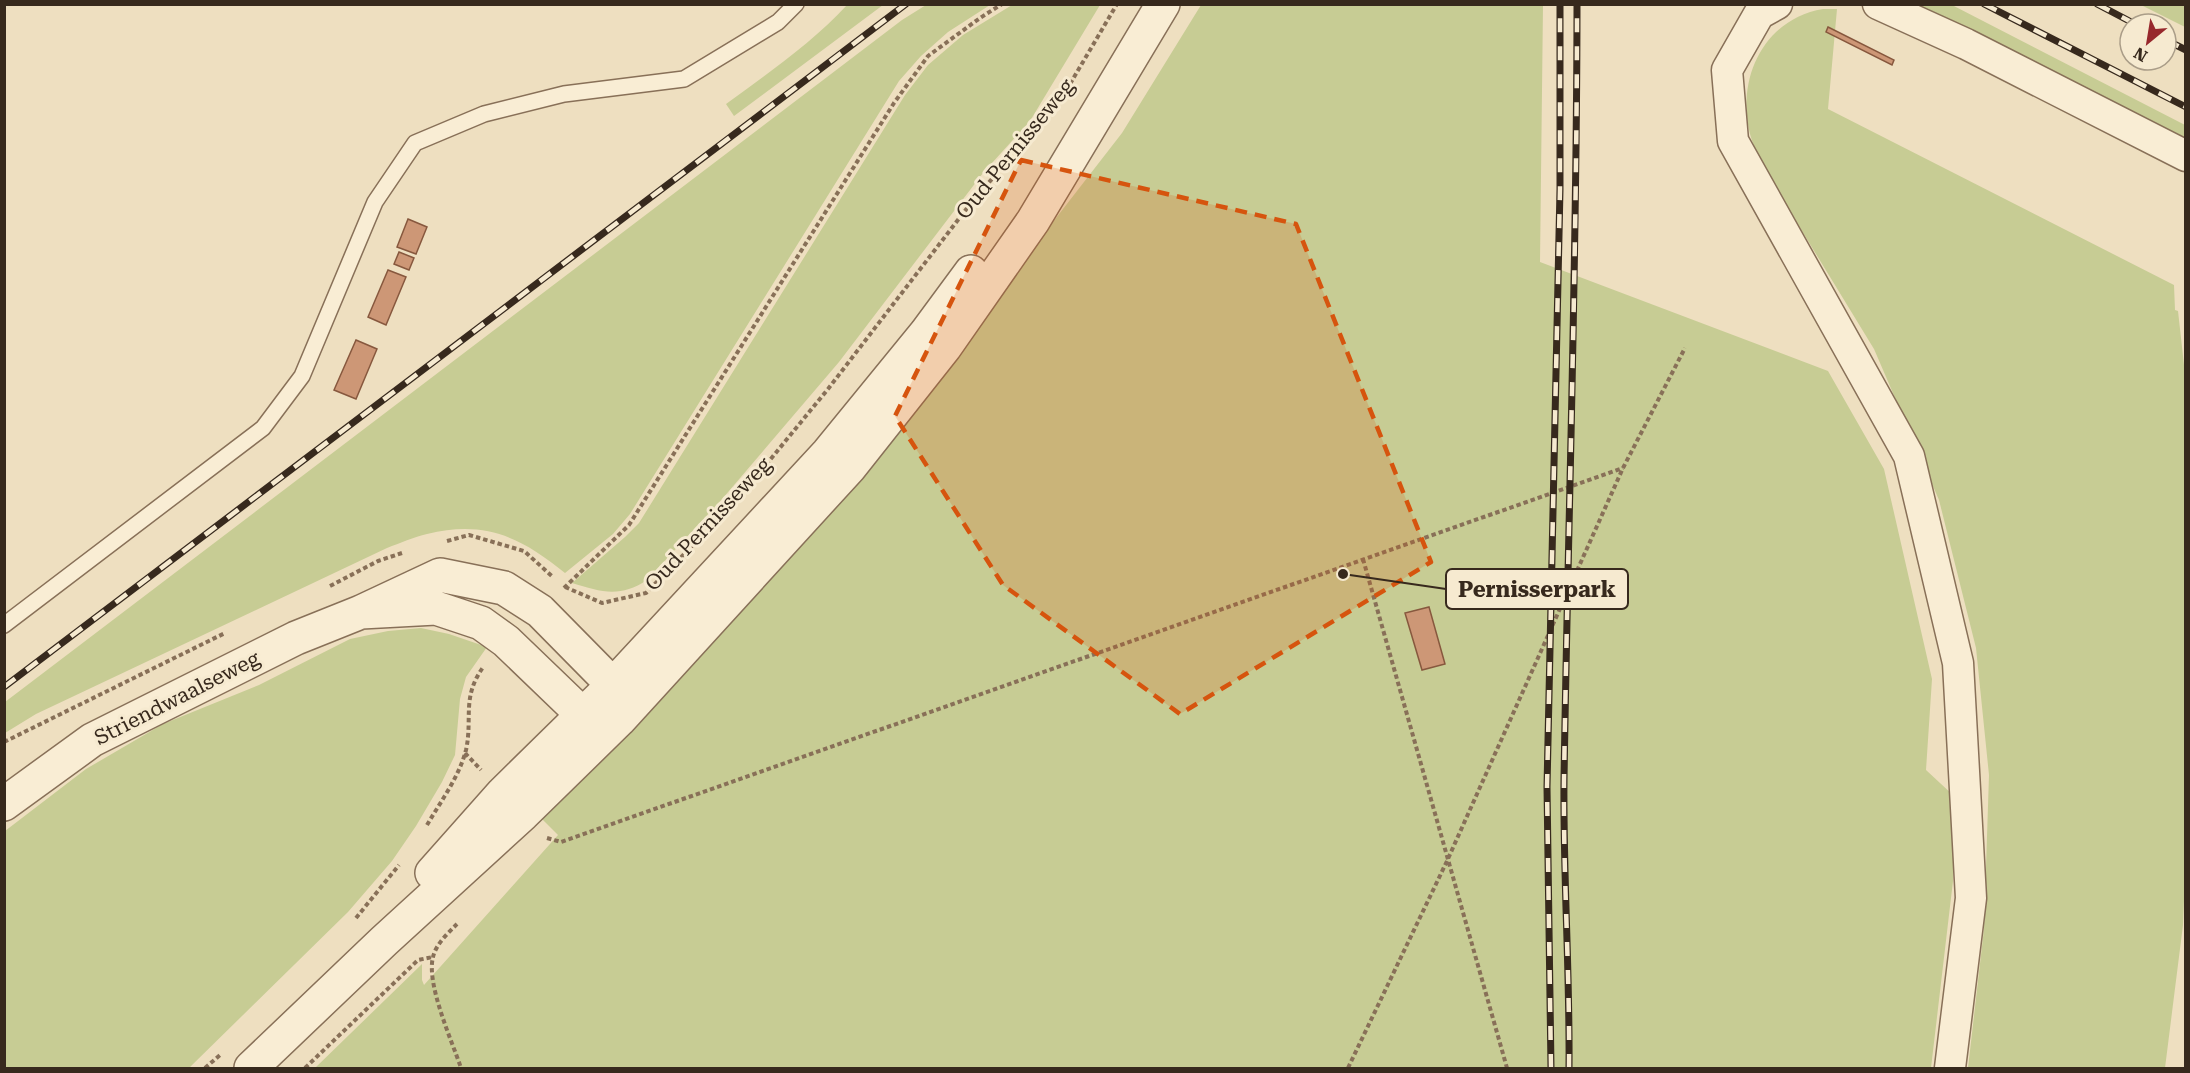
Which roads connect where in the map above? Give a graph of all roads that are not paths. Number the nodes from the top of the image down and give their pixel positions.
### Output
1 (796, 4) edge
2 (1163, 4) edge
3 (1777, 4) edge
4 (1878, 4) edge
5 (1102, 104) junction
6 (2186, 156) edge
7 (361, 612) junction
8 (4, 625) edge
9 (614, 685) junction
10 (583, 715) junction
11 (619, 720) junction
12 (4, 804) edge
13 (384, 941) junction
14 (251, 1068) edge
15 (1950, 1068) edge

1 - 8 lane
2 - 5 street, Oud Pernisseweg
3 - 15 street
4 - 6 street
5 - 9 street, Oud Pernisseweg
5 - 11 street, Oud Pernisseweg
7 - 9 street, Striendwaalseweg
7 - 10 street, Striendwaalseweg
7 - 12 street, Striendwaalseweg
9 - 10 street, Oud Pernisseweg
9 - 11 street
10 - 11 street
10 - 13 street, Oud Pernisseweg
11 - 13 street, Oud Pernisseweg
13 - 14 street, Oud Pernisseweg

